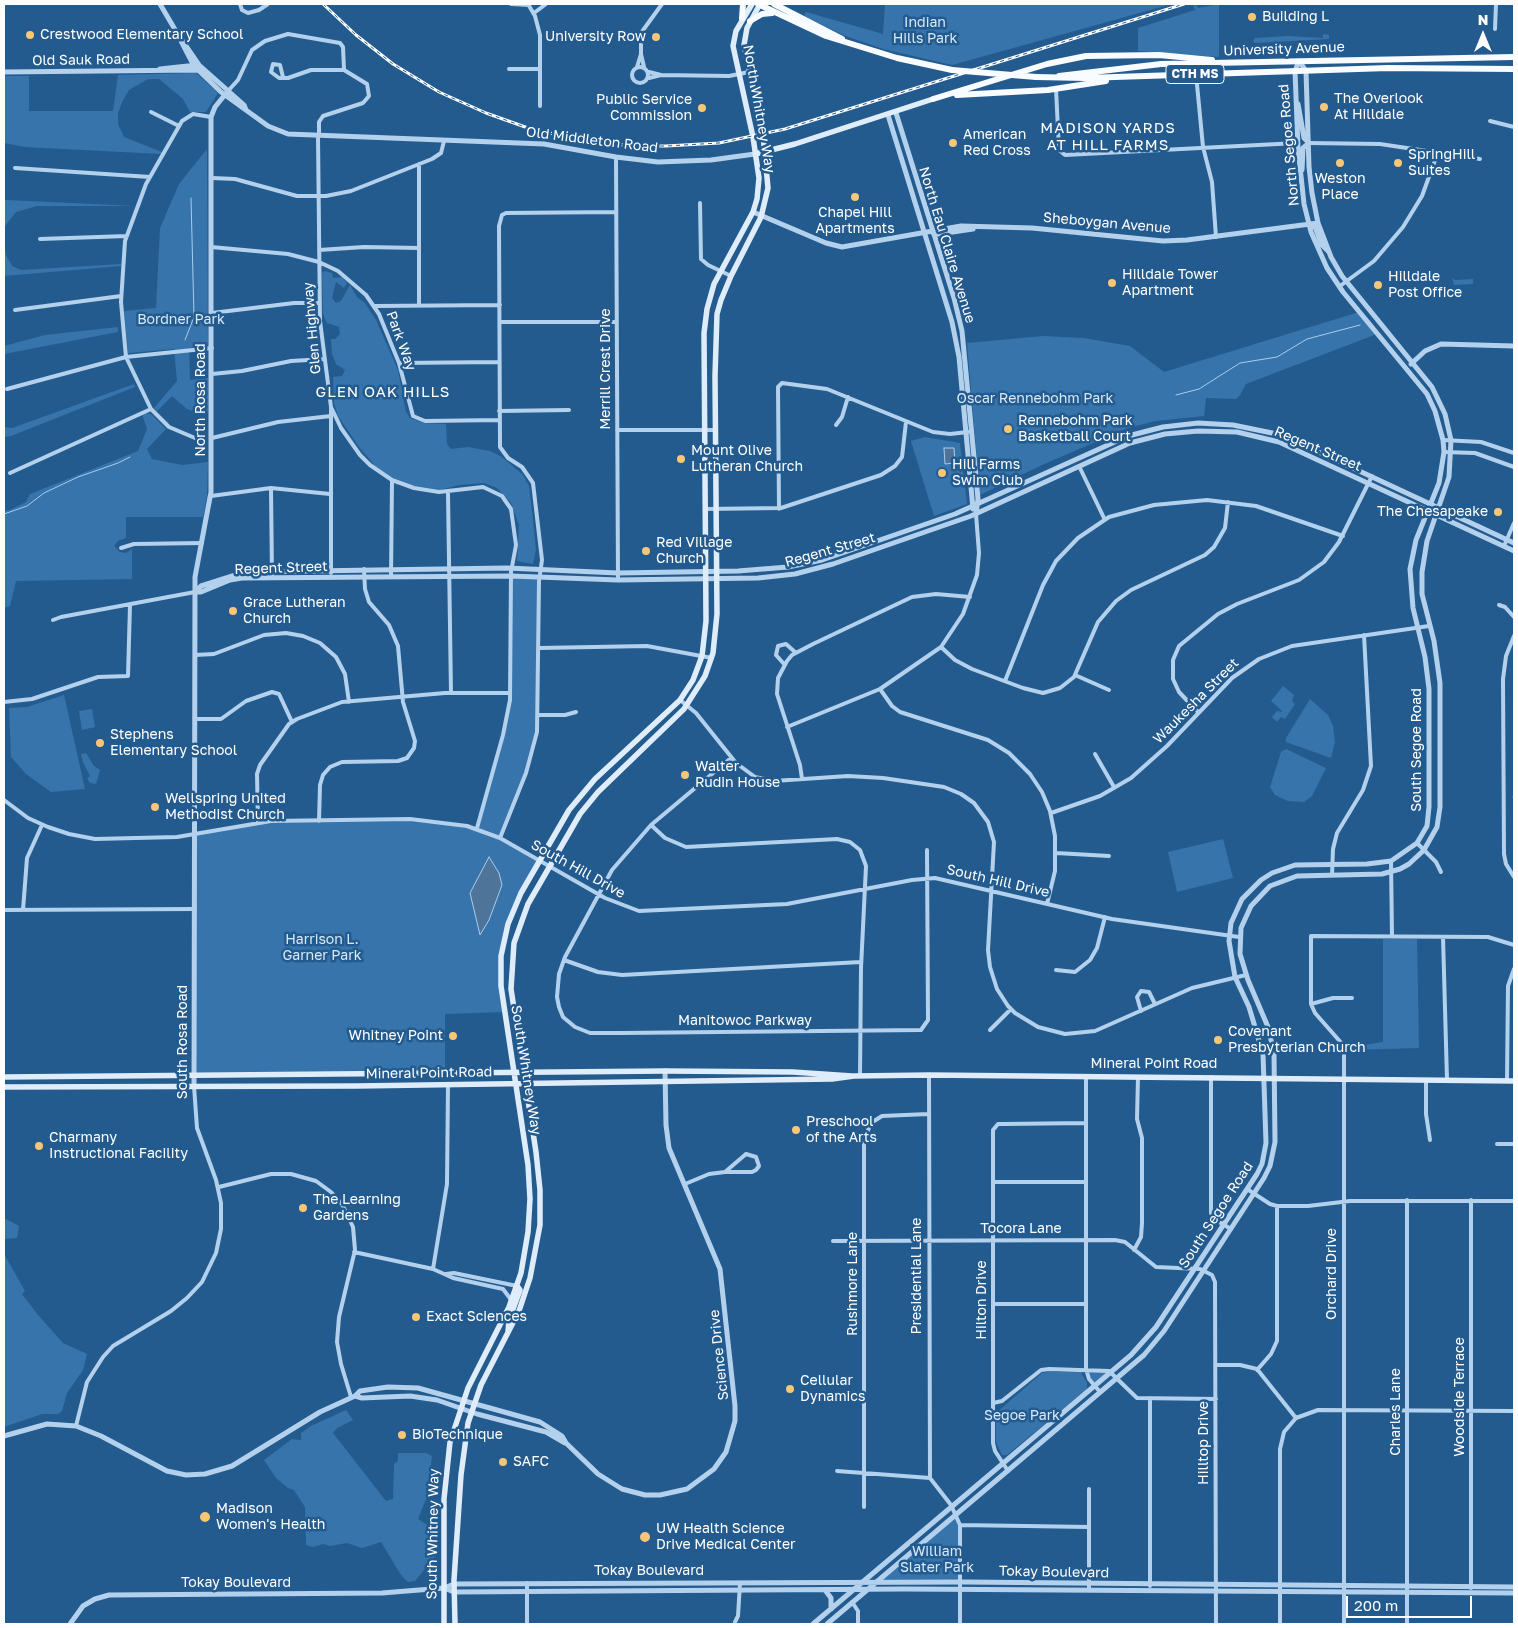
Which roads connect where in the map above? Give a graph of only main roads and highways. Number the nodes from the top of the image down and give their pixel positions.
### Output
1 (743, 4) edge
2 (752, 4) edge
3 (759, 4) edge
4 (774, 4) edge
5 (776, 14) junction
6 (742, 18) junction
7 (750, 21) junction
8 (848, 42) junction
9 (1514, 56) edge
10 (1274, 62) junction
11 (1514, 69) edge
12 (1056, 77) junction
13 (1128, 77) junction
14 (933, 99) junction
15 (766, 152) junction
16 (756, 154) junction
17 (705, 571) joint
18 (716, 571) joint
19 (513, 1073) junction
20 (524, 1073) junction
21 (857, 1076) junction
22 (4, 1077) edge
23 (1511, 1081) edge
24 (515, 1084) junction
25 (526, 1084) junction
26 (4, 1087) edge
27 (517, 1286) junction
28 (508, 1336) junction
29 (444, 1624) edge
30 (454, 1624) edge

1 - 6 main road
2 - 6 main road, North Whitney Way
3 - 5 main road, University Avenue / CTH MS
3 - 7 main road, North Whitney Way
4 - 8 main road, University Avenue / CTH MS
5 - 7 main road
5 - 8 main road, University Avenue / CTH MS
6 - 16 main road, North Whitney Way
7 - 15 main road, North Whitney Way
8 - 12 main road, University Avenue / CTH MS, bridge
9 - 10 main road, University Avenue / CTH MS
10 - 12 main road, University Avenue / CTH MS
10 - 14 main road
11 - 13 main road, University Avenue / CTH MS
12 - 13 main road, University Avenue / CTH MS
13 - 14 main road
14 - 15 main road, Old Middleton Road
15 - 16 main road, Old Middleton Road
15 - 18 main road, North Whitney Way
16 - 17 main road, North Whitney Way
17 - 19 main road, South Whitney Way
18 - 20 main road, South Whitney Way
19 - 20 main road, Mineral Point Road
19 - 22 main road, Mineral Point Road
19 - 24 main road, South Whitney Way
20 - 21 main road, Mineral Point Road
20 - 25 main road, South Whitney Way
21 - 23 main road, Mineral Point Road
21 - 25 main road, Mineral Point Road
24 - 25 main road, Mineral Point Road
24 - 26 main road, Mineral Point Road
24 - 27 main road, South Whitney Way
25 - 28 main road, South Whitney Way
27 - 28 main road
27 - 29 main road, South Whitney Way
28 - 30 main road, South Whitney Way

